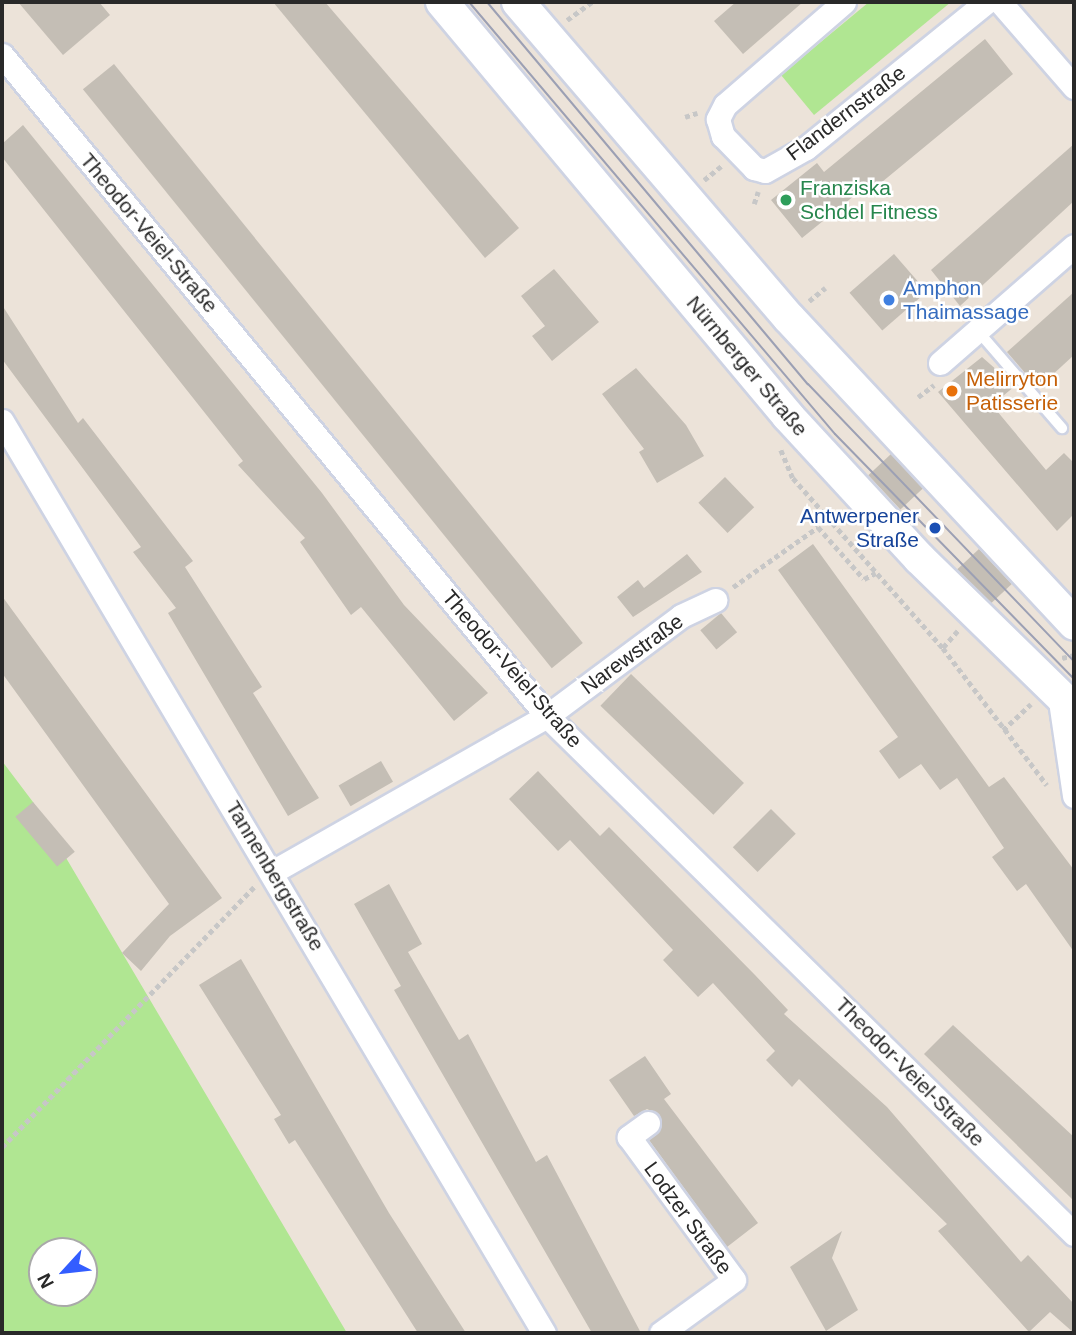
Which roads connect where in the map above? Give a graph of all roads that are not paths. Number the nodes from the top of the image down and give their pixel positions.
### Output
1 (442, 2) edge
2 (518, 2) edge
3 (844, 2) edge
4 (986, 2) edge
5 (1000, 2) edge
6 (2, 55) edge
7 (1074, 87) edge
8 (1074, 246) edge
9 (978, 330) junction
10 (940, 363) dead end
11 (2, 421) edge
12 (1062, 428) dead end
13 (716, 600) road end
14 (1074, 624) edge
15 (1061, 696) edge
16 (547, 716) junction
17 (1074, 795) edge
18 (274, 872) junction
19 (648, 1123) dead end
20 (1074, 1234) edge
21 (544, 1333) edge
22 (661, 1333) edge

1 - 15 main road, Nürnberger Straße
2 - 14 main road
3 - 4 street, Flandernstraße
5 - 7 street
6 - 16 street, Theodor-Veiel-Straße
8 - 9 street
9 - 10 street
9 - 12 lane
11 - 18 street, Tannenbergstraße
13 - 16 street, Narewstraße
15 - 17 street
16 - 18 street, Narewstraße
16 - 20 street, Theodor-Veiel-Straße
18 - 21 street, Tannenbergstraße
19 - 22 street, Lodzer Straße

